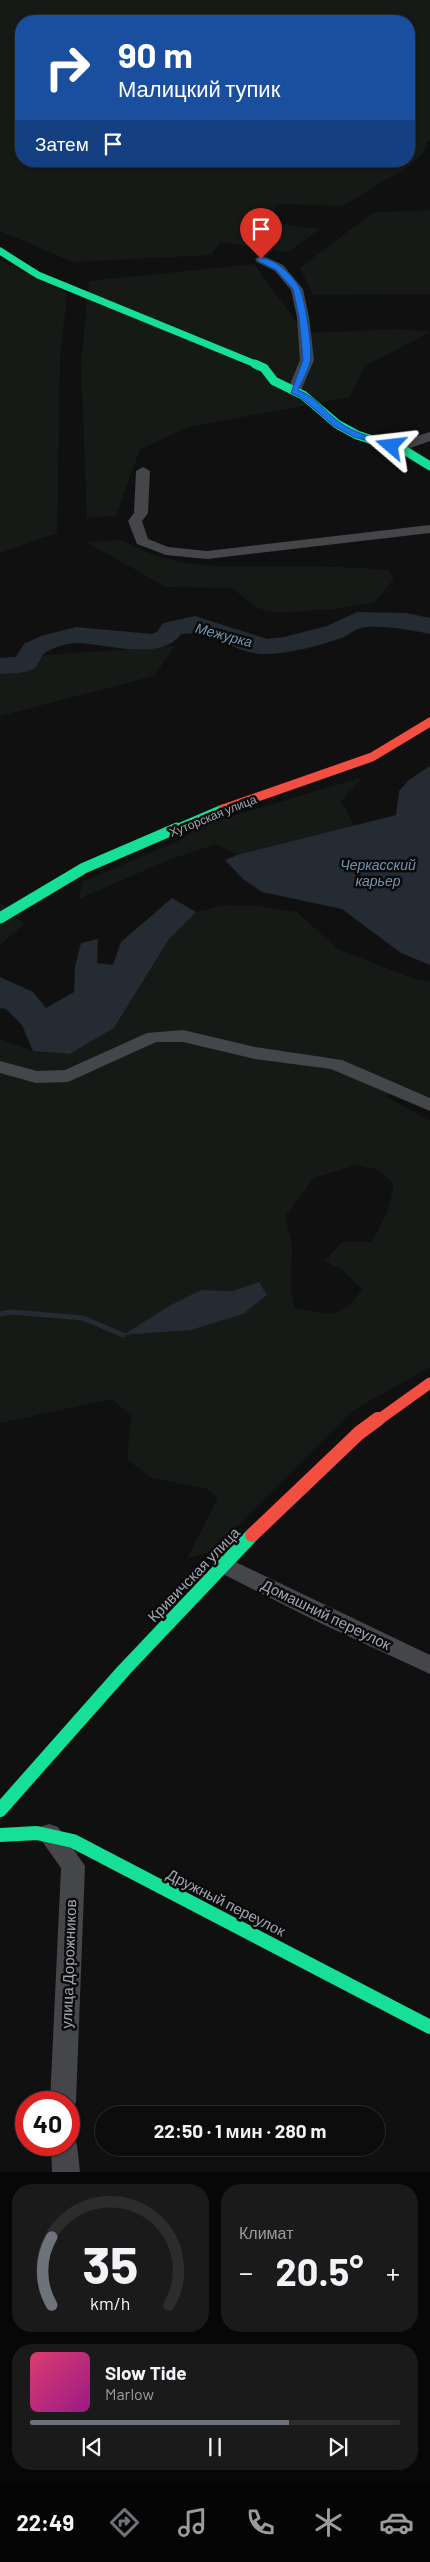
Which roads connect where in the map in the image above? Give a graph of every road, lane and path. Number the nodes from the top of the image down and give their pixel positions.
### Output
1 (0, 251) edge
2 (261, 259) dead end
3 (294, 392) junction
4 (430, 436) edge
5 (404, 450) junction
6 (430, 466) edge
7 (143, 471) dead end
8 (430, 529) edge
9 (430, 722) edge
10 (0, 918) edge
11 (0, 1067) edge
12 (430, 1105) edge
13 (430, 1383) edge
14 (223, 1564) junction
15 (430, 1665) edge
16 (0, 1810) edge
17 (48, 1834) junction
18 (0, 1835) edge
19 (430, 2027) edge
20 (63, 2091) edge
21 (65, 2156) edge
22 (66, 2172) edge

1 - 3 street
2 - 3 street
3 - 5 street
4 - 5 street
5 - 6 street
7 - 8 street
9 - 10 street, Хуторская улица
11 - 12 street
13 - 14 street, Кривичская улица
14 - 15 street, Домашний переулок
14 - 16 street, Кривичская улица
17 - 18 street, Дружный переулок
17 - 19 street, Дружный переулок
17 - 20 street, улица Дорожников
21 - 22 street

